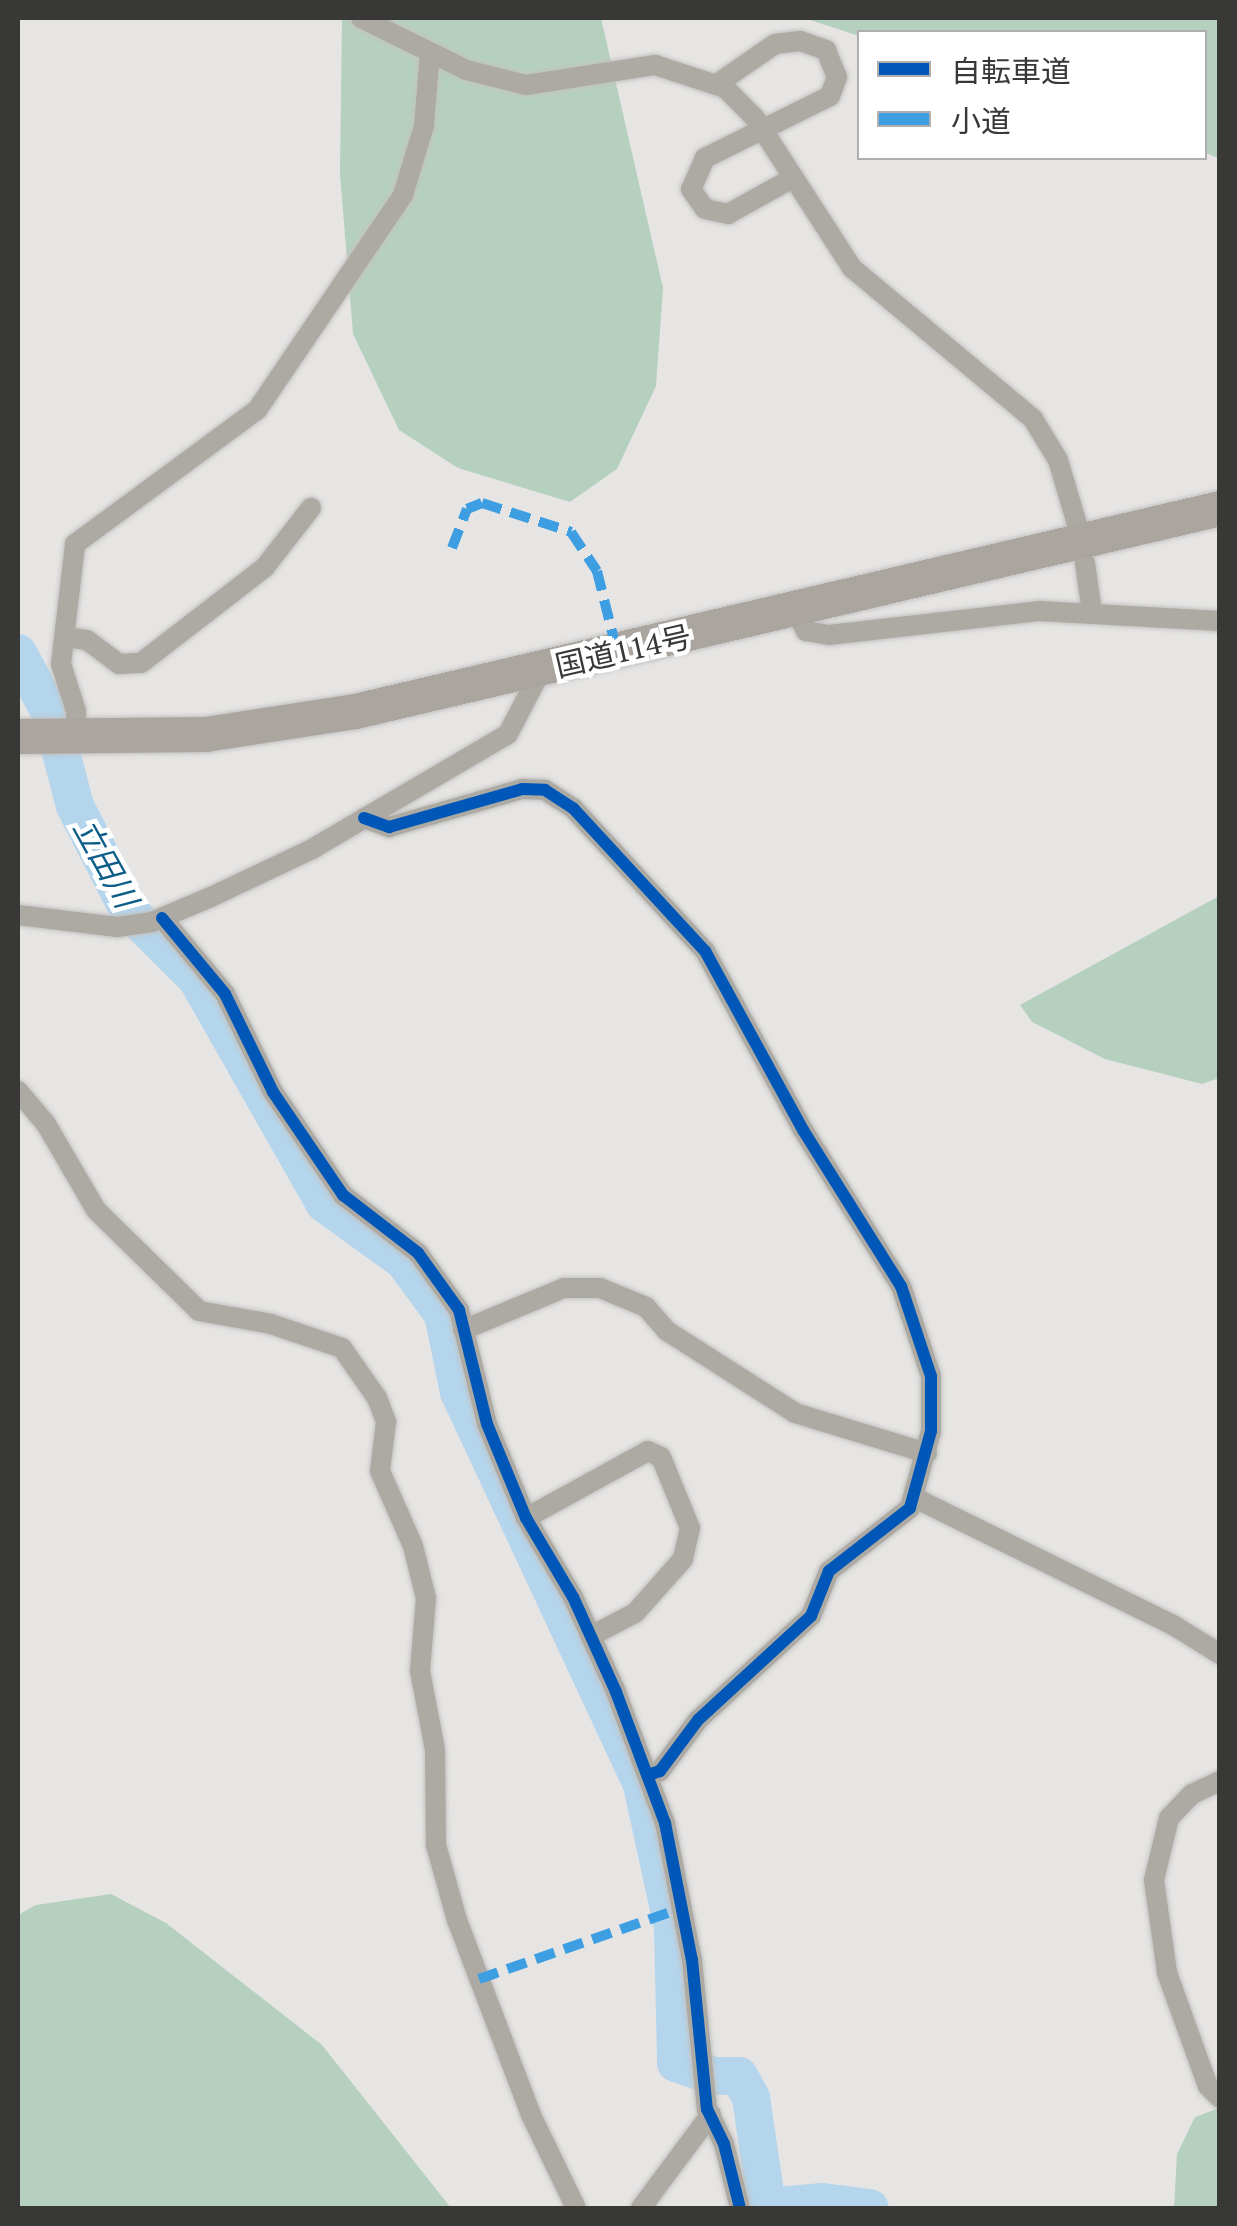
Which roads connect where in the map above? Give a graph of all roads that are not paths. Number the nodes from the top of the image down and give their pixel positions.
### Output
1 (361, 18) edge
2 (430, 52) junction
3 (717, 84) junction
4 (764, 132) junction
5 (792, 178) junction
6 (312, 508) dead end
7 (1220, 508) edge
8 (1077, 524) dead end
9 (1085, 563) dead end
10 (796, 610) junction
11 (1092, 612) junction
12 (1220, 621) edge
13 (67, 637) junction
14 (542, 670) junction
15 (18, 736) edge
16 (76, 739) junction
17 (364, 818) junction
18 (18, 915) edge
19 (162, 918) junction
20 (18, 1091) edge
21 (463, 1330) junction
22 (927, 1453) junction
23 (915, 1498) junction
24 (526, 1518) junction
25 (591, 1636) junction
26 (1220, 1654) edge
27 (648, 1775) junction
28 (1220, 1782) edge
29 (1220, 2098) edge
30 (711, 2114) junction
31 (576, 2208) edge
32 (642, 2208) edge
33 (740, 2208) edge

1 - 2 street
2 - 3 street
2 - 13 street
3 - 4 street
3 - 4 street
4 - 5 street
4 - 5 street
5 - 8 street
6 - 13 street
7 - 10 highway, 国道114号
9 - 11 street
10 - 11 street
10 - 14 highway, 国道114号
11 - 12 street
13 - 16 street
14 - 16 highway, 国道114号
14 - 17 street
15 - 16 highway, 国道114号
17 - 19 street
17 - 22 street
18 - 19 street
19 - 21 street
20 - 31 street
21 - 22 street
21 - 24 street
22 - 23 street
23 - 26 street
23 - 27 street
24 - 25 street
24 - 25 street
25 - 27 street
27 - 30 street
28 - 29 street
30 - 32 street
30 - 33 street

